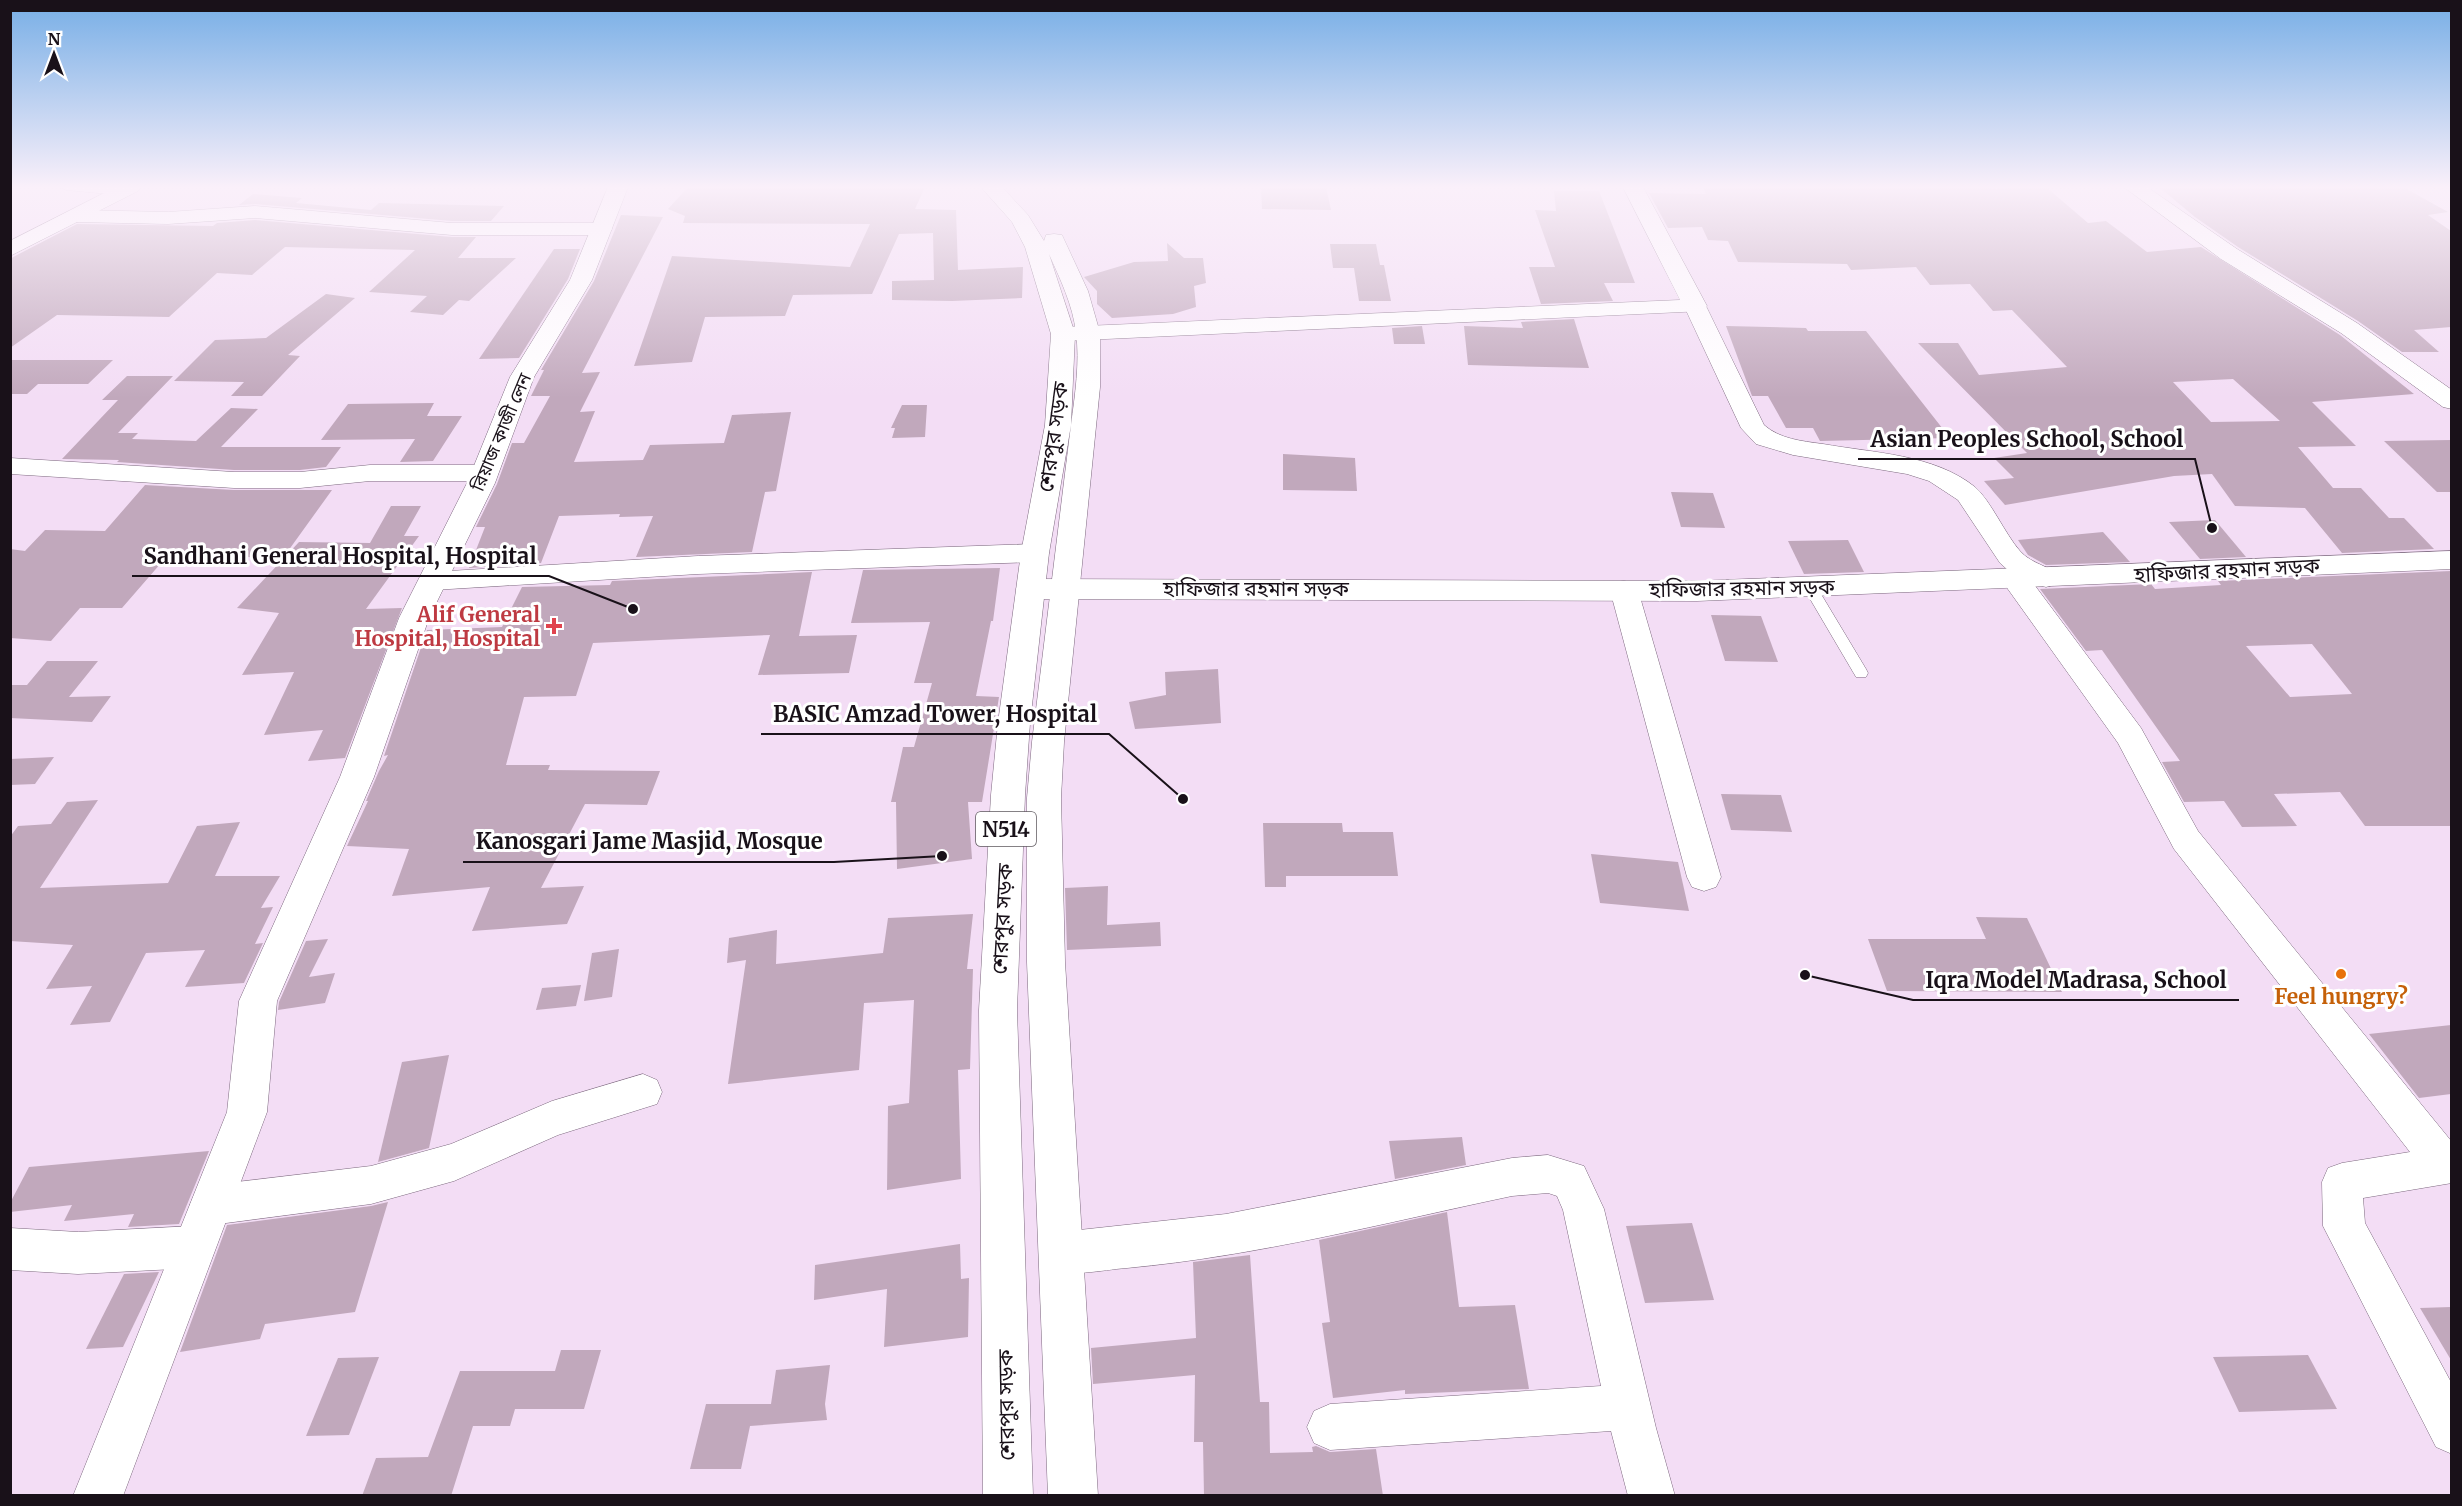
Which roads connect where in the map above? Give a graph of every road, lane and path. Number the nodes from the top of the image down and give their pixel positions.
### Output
1 (590, 257) edge
2 (1039, 257) edge
3 (1061, 257) edge
4 (1670, 257) edge
5 (2234, 257) edge
6 (1695, 306) junction
7 (1075, 334) junction
8 (2451, 402) edge
9 (10, 465) edge
10 (485, 473) junction
11 (1035, 553) junction
12 (2451, 560) edge
13 (2031, 579) junction
14 (433, 581) junction
15 (1066, 587) junction
16 (1810, 587) junction
17 (1031, 589) junction
18 (1624, 590) junction
19 (1862, 674) dead end
20 (1704, 877) dead end
21 (643, 1092) dead end
22 (2448, 1164) edge
23 (211, 1205) junction
24 (194, 1247) junction
25 (10, 1249) edge
26 (1061, 1252) junction
27 (1629, 1407) junction
28 (1330, 1427) dead end
29 (2451, 1431) edge
30 (98, 1496) edge
31 (1008, 1496) edge
32 (1073, 1496) edge
33 (1652, 1496) edge

1 - 10 main road, রিয়াজ কাজী লেন
2 - 7 main road, শেরপুর সড়ক / N514
3 - 7 main road, শেরপুর সড়ক / N514
4 - 6 main road
5 - 8 main road
6 - 7 main road
6 - 13 street
7 - 11 main road, শেরপুর সড়ক / N514
7 - 15 main road, শেরপুর সড়ক / N514
9 - 10 street
10 - 14 main road, রিয়াজ কাজী লেন
11 - 14 street
11 - 17 main road, শেরপুর সড়ক / N514
12 - 13 main road, হাফিজার রহমান সড়ক
13 - 16 main road, হাফিজার রহমান সড়ক
13 - 22 street
14 - 23 main road, রিয়াজ কাজী লেন
15 - 17 main road, হাফিজার রহমান সড়ক
15 - 18 main road, হাফিজার রহমান সড়ক
15 - 26 main road, শেরপুর সড়ক / N514
16 - 18 main road, হাফিজার রহমান সড়ক
16 - 19 lane
17 - 31 main road, শেরপুর সড়ক / N514
18 - 20 street
21 - 23 street
22 - 29 street
23 - 24 main road, রিয়াজ কাজী লেন
24 - 25 street
24 - 30 main road, রিয়াজ কাজী লেন
26 - 27 street
26 - 32 main road, শেরপুর সড়ক / N514
27 - 28 street
27 - 33 street

